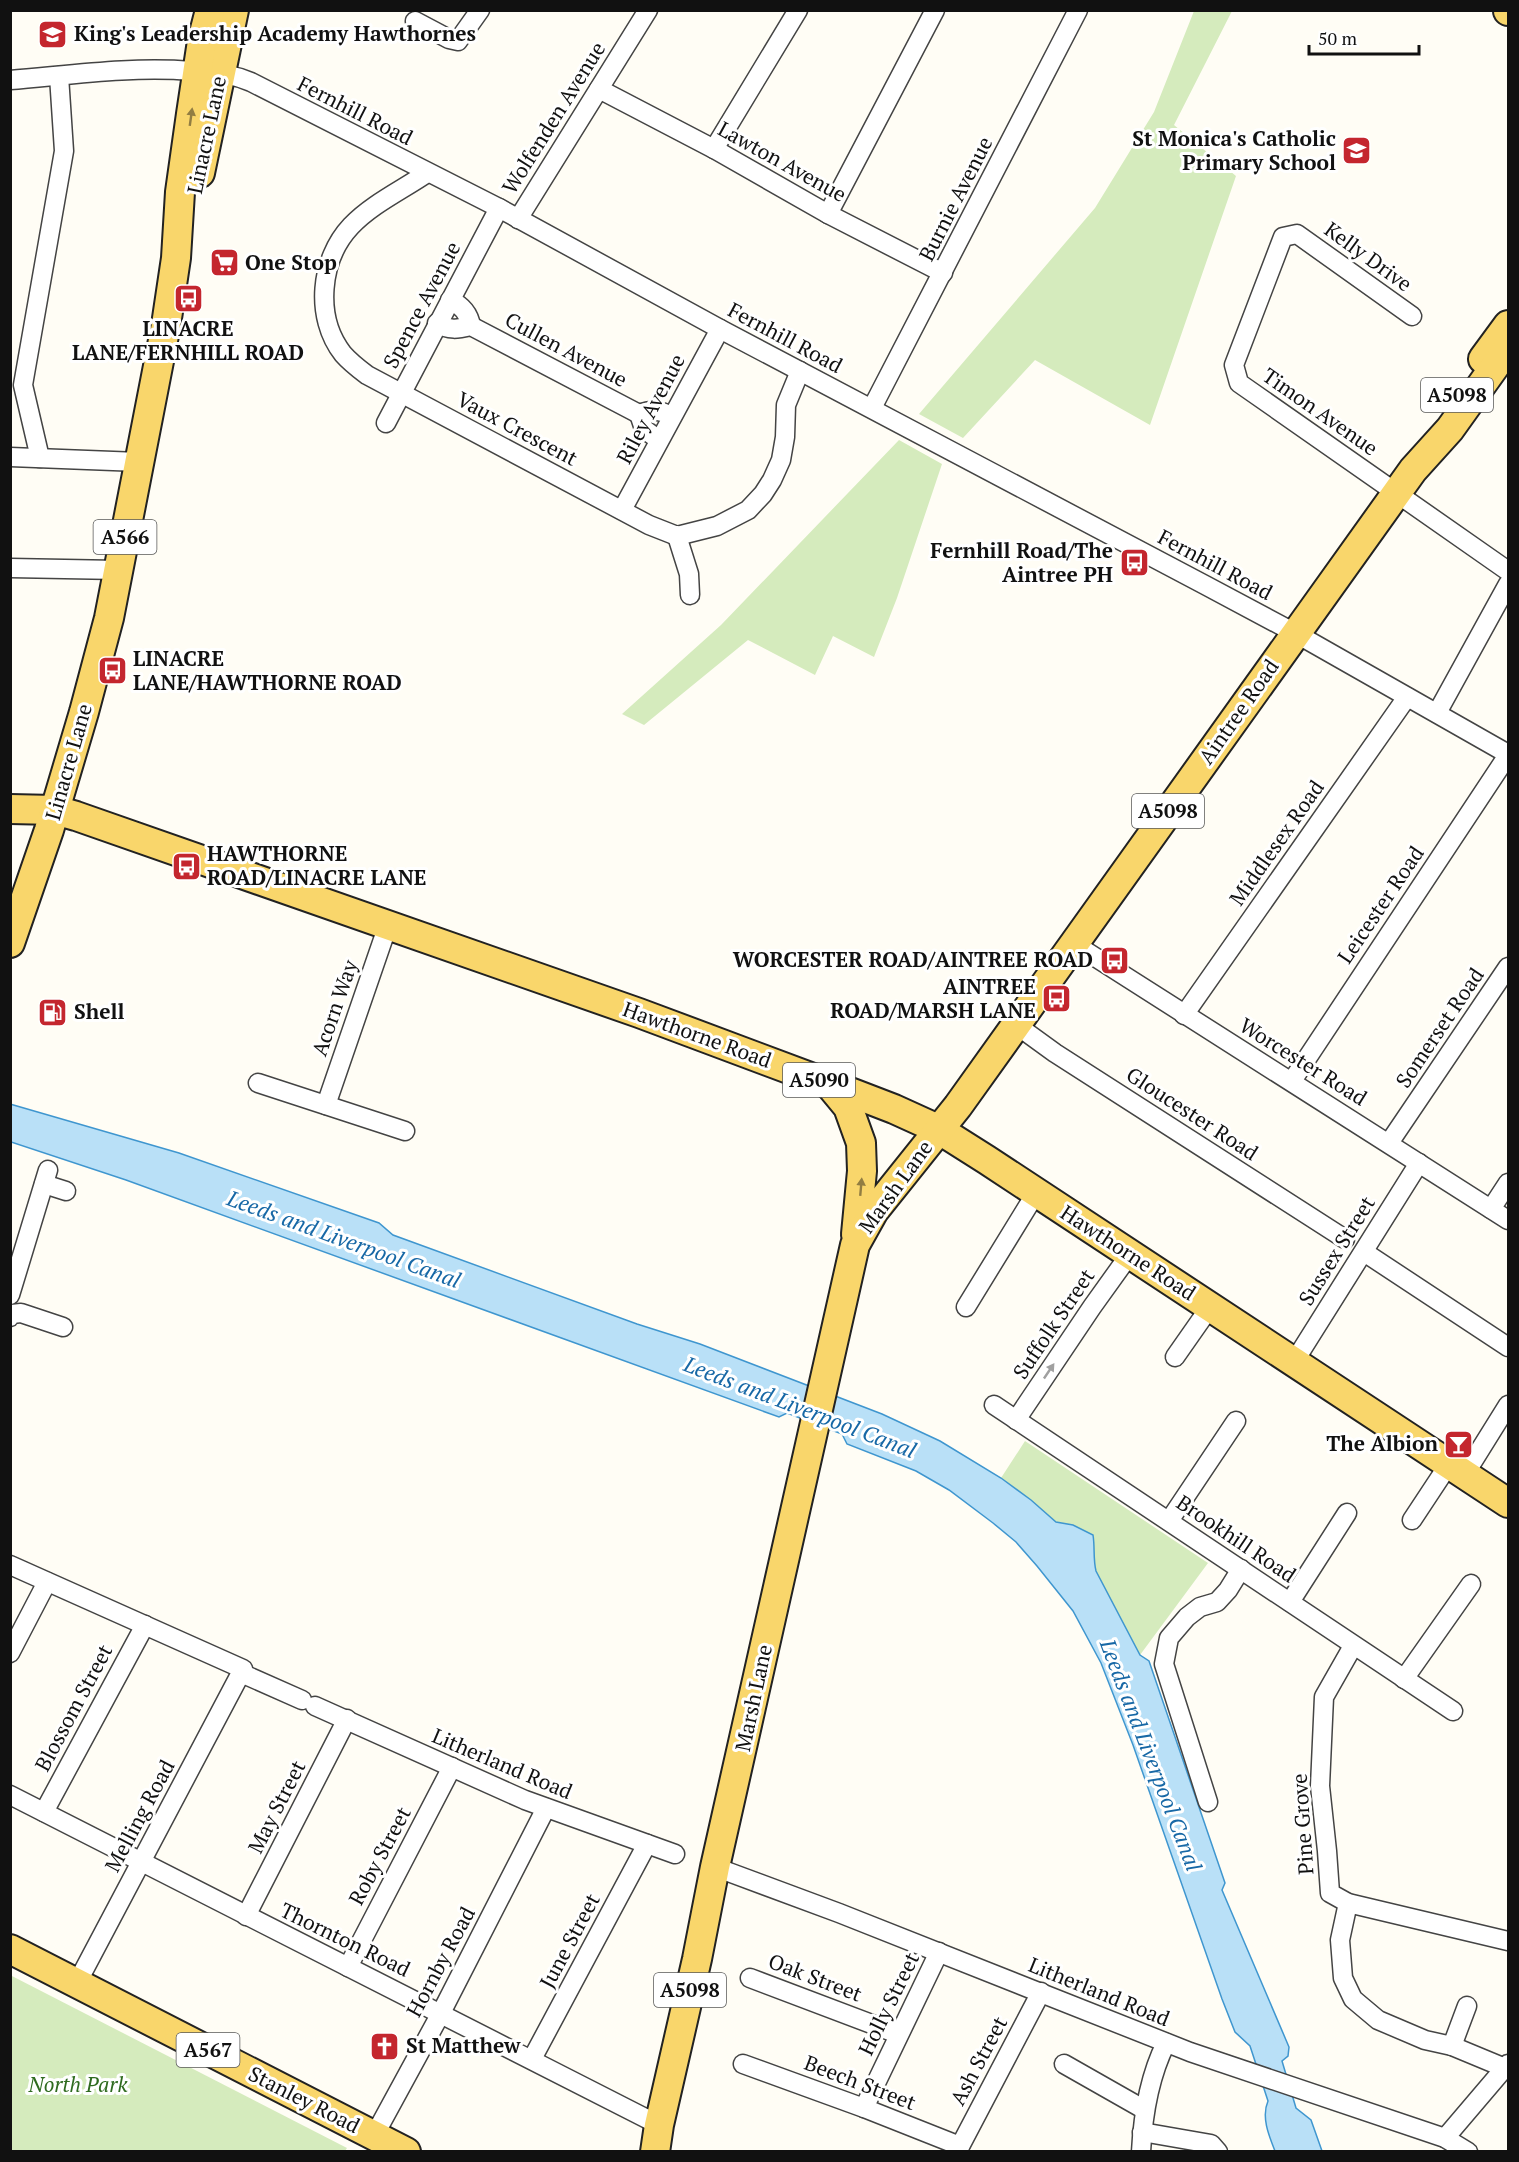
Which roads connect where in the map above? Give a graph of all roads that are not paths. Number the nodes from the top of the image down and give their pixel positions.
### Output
1 (210, 10) edge
2 (234, 10) edge
3 (480, 10) edge
4 (648, 10) edge
5 (798, 10) edge
6 (935, 10) edge
7 (1078, 10) edge
8 (415, 21) dead end
9 (209, 72) junction
10 (59, 76) junction
11 (10, 80) edge
12 (599, 89) junction
13 (714, 149) junction
14 (427, 173) junction
15 (499, 208) junction
16 (828, 214) junction
17 (518, 219) junction
18 (1297, 234) joint
19 (943, 273) junction
20 (450, 300) junction
21 (1412, 316) dead end
22 (437, 323) junction
23 (1509, 325) edge
24 (471, 326) junction
25 (720, 329) junction
26 (20, 348) edge
27 (1509, 348) edge
28 (800, 371) junction
29 (400, 393) junction
30 (872, 408) junction
31 (639, 414) junction
32 (672, 416) junction
33 (386, 423) dead end
34 (660, 440) junction
35 (10, 457) edge
36 (40, 458) junction
37 (139, 462) junction
38 (1413, 470) junction
39 (1396, 492) junction
40 (622, 510) junction
41 (677, 536) junction
42 (10, 568) edge
43 (118, 570) junction
44 (1509, 571) edge
45 (1509, 584) edge
46 (690, 595) dead end
47 (1295, 633) junction
48 (1407, 698) junction
49 (1437, 713) junction
50 (1509, 755) edge
51 (10, 809) edge
52 (55, 810) junction
53 (388, 925) junction
54 (10, 943) edge
55 (1073, 943) junction
56 (1509, 967) edge
57 (1184, 1015) junction
58 (1015, 1024) junction
59 (1292, 1081) junction
60 (258, 1083) dead end
61 (829, 1084) junction
62 (326, 1105) junction
63 (938, 1129) junction
64 (405, 1131) dead end
65 (1389, 1143) junction
66 (1419, 1163) junction
67 (1509, 1183) edge
68 (66, 1191) dead end
69 (1036, 1193) junction
70 (1491, 1209) junction
71 (1509, 1220) edge
72 (1345, 1239) dead end
73 (1364, 1252) junction
74 (1130, 1254) junction
75 (853, 1256) junction
76 (10, 1295) edge
77 (966, 1307) dead end
78 (1210, 1307) junction
79 (11, 1313) edge
80 (63, 1327) dead end
81 (1509, 1347) edge
82 (1175, 1357) dead end
83 (1294, 1362) junction
84 (1509, 1404) edge
85 (994, 1405) dead end
86 (1017, 1420) junction
87 (1236, 1421) dead end
88 (1457, 1469) junction
89 (1509, 1503) edge
90 (1347, 1513) dead end
91 (1412, 1520) dead end
92 (1169, 1521) junction
93 (10, 1565) edge
94 (1241, 1569) junction
95 (47, 1582) junction
96 (1471, 1584) dead end
97 (1290, 1602) junction
98 (144, 1625) junction
99 (1353, 1646) junction
100 (10, 1653) edge
101 (242, 1671) junction
102 (1404, 1679) junction
103 (1453, 1711) dead end
104 (347, 1719) junction
105 (452, 1767) junction
106 (10, 1795) edge
107 (1208, 1802) dead end
108 (546, 1808) junction
109 (44, 1812) junction
110 (647, 1844) junction
111 (675, 1854) dead end
112 (140, 1863) junction
113 (716, 1868) junction
114 (1348, 1903) junction
115 (246, 1916) junction
116 (1509, 1941) edge
117 (10, 1949) edge
118 (939, 1952) junction
119 (348, 1966) junction
120 (750, 1978) dead end
121 (77, 1983) junction
122 (1041, 1992) junction
123 (1467, 2006) dead end
124 (441, 2013) junction
125 (898, 2034) junction
126 (1166, 2043) junction
127 (1452, 2046) junction
128 (532, 2059) junction
129 (743, 2064) dead end
130 (1064, 2064) dead end
131 (1507, 2066) edge
132 (864, 2108) junction
133 (1145, 2110) junction
134 (1142, 2132) junction
135 (374, 2136) junction
136 (657, 2138) edge
137 (1445, 2138) junction
138 (960, 2149) edge
139 (406, 2151) edge
140 (1141, 2151) edge
141 (1218, 2151) edge
142 (1468, 2151) edge

1 - 9 main road, Linacre Lane / A566
2 - 9 main road, Linacre Lane / A566
3 - 8 street
4 - 12 street, Wolfenden Avenue
5 - 13 street
6 - 16 street
7 - 19 street, Burnie Avenue
9 - 10 street, Fernhill Road
9 - 14 street, Fernhill Road
9 - 37 main road, Linacre Lane / A566
10 - 11 street, Fernhill Road
10 - 26 street
12 - 13 street, Lawton Avenue
12 - 17 street, Wolfenden Avenue
13 - 16 street, Lawton Avenue
14 - 15 street, Fernhill Road
14 - 29 street, Vaux Crescent
15 - 17 street, Fernhill Road
15 - 20 street, Spence Avenue
16 - 19 street, Lawton Avenue
17 - 25 street, Fernhill Road
18 - 21 street, Kelly Drive
18 - 39 street, Timon Avenue
19 - 30 street, Burnie Avenue
20 - 22 street, Spence Avenue
20 - 24 street, Cullen Avenue
22 - 24 street, Cullen Avenue
22 - 29 street, Spence Avenue
23 - 38 main road, Aintree Road / A5098
24 - 31 street, Cullen Avenue
25 - 28 street, Fernhill Road
25 - 32 street, Riley Avenue
26 - 36 street
27 - 38 main road, Aintree Road / A5098
28 - 30 street, Fernhill Road
28 - 41 street
29 - 33 street, Spence Avenue
29 - 40 street, Vaux Crescent
30 - 47 street, Fernhill Road
31 - 32 street, Cullen Avenue
31 - 34 street, Cullen Avenue
32 - 34 street, Riley Avenue
34 - 40 street, Riley Avenue
35 - 36 street
36 - 37 street
37 - 43 main road, Linacre Lane / A566
38 - 39 main road, Aintree Road / A5098
39 - 44 street
39 - 47 main road, Aintree Road / A5098
40 - 41 street, Vaux Crescent
41 - 46 street
42 - 43 street
43 - 52 main road, Linacre Lane / A566
45 - 49 street
47 - 48 street, Fernhill Road
47 - 55 main road, Aintree Road / A5098
48 - 49 street, Fernhill Road
48 - 57 street, Middlesex Road
49 - 50 street, Fernhill Road
50 - 59 street, Leicester Road
51 - 52 main road, Hawthorne Road / A5090
52 - 53 main road, Hawthorne Road / A5090
52 - 54 main road, Linacre Lane / A566
53 - 61 main road, Hawthorne Road / A5090
53 - 62 street, Acorn Way
55 - 57 street, Worcester Road
55 - 58 main road, Aintree Road / A5098
56 - 65 street, Somerset Road
57 - 59 street, Worcester Road
58 - 63 main road, Aintree Road / A5098
58 - 72 street, Gloucester Road
59 - 65 street, Worcester Road
60 - 62 street
61 - 63 main road, Hawthorne Road / A5090
75 -> 61 main road, Marsh Lane / A5098
62 - 64 street
63 - 69 main road, Hawthorne Road / A5090
63 - 75 main road, Marsh Lane / A5098
65 - 66 street, Worcester Road
66 - 70 street, Worcester Road
66 - 73 street, Sussex Street
67 - 70 street
68 - 76 street
69 - 74 main road, Hawthorne Road / A5090
69 - 77 street
70 - 71 street, Worcester Road
73 - 81 street
73 - 83 street, Sussex Street
74 - 78 main road, Hawthorne Road / A5090
86 -> 74 street, Suffolk Street
75 - 113 main road, Marsh Lane / A5098
78 - 82 street
78 - 83 main road, Hawthorne Road / A5090
79 - 80 street
83 - 88 main road, Hawthorne Road / A5090
84 - 88 street
85 - 86 street, Brookhill Road
86 - 92 street, Brookhill Road
87 - 92 street
88 - 89 main road, Hawthorne Road / A5090
88 - 91 street
90 - 97 street
92 - 94 street, Brookhill Road
93 - 95 street, Litherland Road
94 - 97 street, Brookhill Road
94 - 107 street
95 - 98 street, Litherland Road
95 - 100 street
96 - 102 street
97 - 99 street, Brookhill Road
98 - 101 street, Litherland Road
98 - 109 street, Blossom Street
99 - 102 street, Brookhill Road
99 - 114 street, Pine Grove
101 - 104 street, Litherland Road
101 - 112 street, Melling Road
102 - 103 street, Brookhill Road
104 - 105 street, Litherland Road
104 - 115 street, May Street
105 - 108 street, Litherland Road
105 - 119 street, Roby Street
106 - 109 street, Thornton Road
108 - 110 street, Litherland Road
108 - 124 street, Hornby Road
109 - 112 street, Thornton Road
110 - 111 street, Litherland Road
110 - 128 street, June Street
112 - 115 street, Thornton Road
112 - 121 street, Melling Road
113 - 118 street, Litherland Road
113 - 136 main road, Marsh Lane / A5098
114 - 116 street
114 - 127 street
115 - 119 street, Thornton Road
117 - 121 main road, Stanley Road / A567
118 - 122 street, Litherland Road
118 - 125 street, Holly Street
119 - 124 street, Thornton Road
120 - 125 street, Oak Street
121 - 135 main road, Stanley Road / A567
122 - 126 street, Litherland Road
122 - 138 street, Ash Street
123 - 127 street
124 - 128 street, Thornton Road
124 - 135 street, Hornby Road
125 - 132 street, Holly Street
126 - 133 street
126 - 137 street, Litherland Road
127 - 131 street
128 - 136 street, Thornton Road
129 - 132 street, Beech Street
130 - 133 street
131 - 137 street
132 - 138 street, Beech Street
133 - 134 street
134 - 140 street
134 - 141 street
135 - 139 main road, Stanley Road / A567
137 - 142 street, Litherland Road

